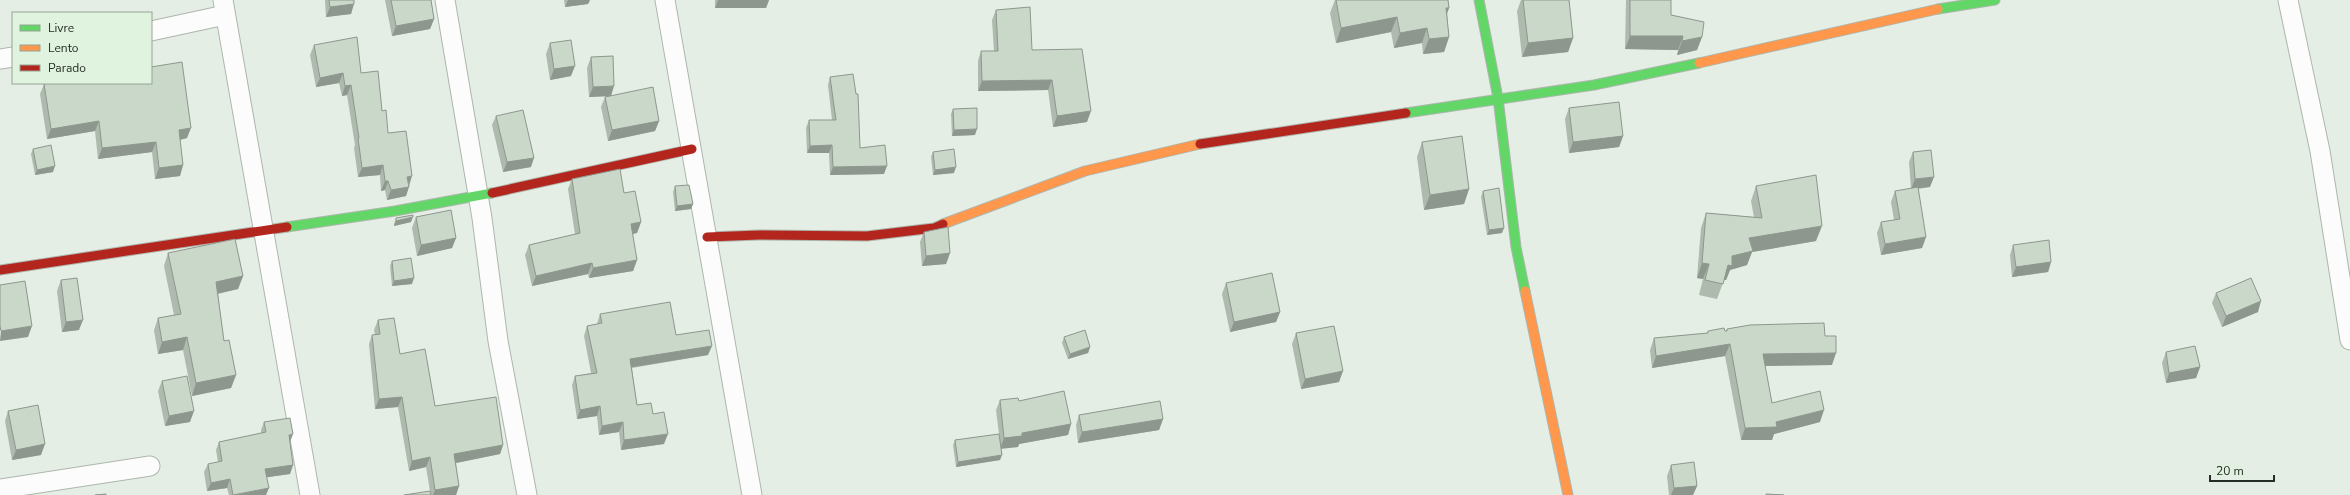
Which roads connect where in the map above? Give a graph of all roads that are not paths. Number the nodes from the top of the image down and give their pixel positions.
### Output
1 (445, 0) edge
2 (665, 0) edge
3 (1479, 0) edge
4 (1995, 0) edge
5 (2288, 0) edge
6 (224, 8) edge
7 (152, 31) edge
8 (12, 57) edge
9 (0, 59) edge
10 (1498, 98) junction
11 (692, 149) junction
12 (478, 196) junction
13 (263, 231) junction
14 (707, 237) junction
15 (0, 270) edge
16 (2350, 340) edge
17 (150, 466) dead end
18 (0, 489) edge
19 (310, 495) edge
20 (527, 495) edge
21 (752, 495) edge
22 (1568, 495) edge

1 - 12 street
2 - 11 street
3 - 10 street
4 - 10 street
5 - 16 street
6 - 7 street
6 - 13 street
8 - 9 street
10 - 14 street
10 - 22 street
11 - 12 street
11 - 14 street
12 - 13 street
12 - 20 street
13 - 15 street
13 - 19 street
14 - 21 street
17 - 18 street

